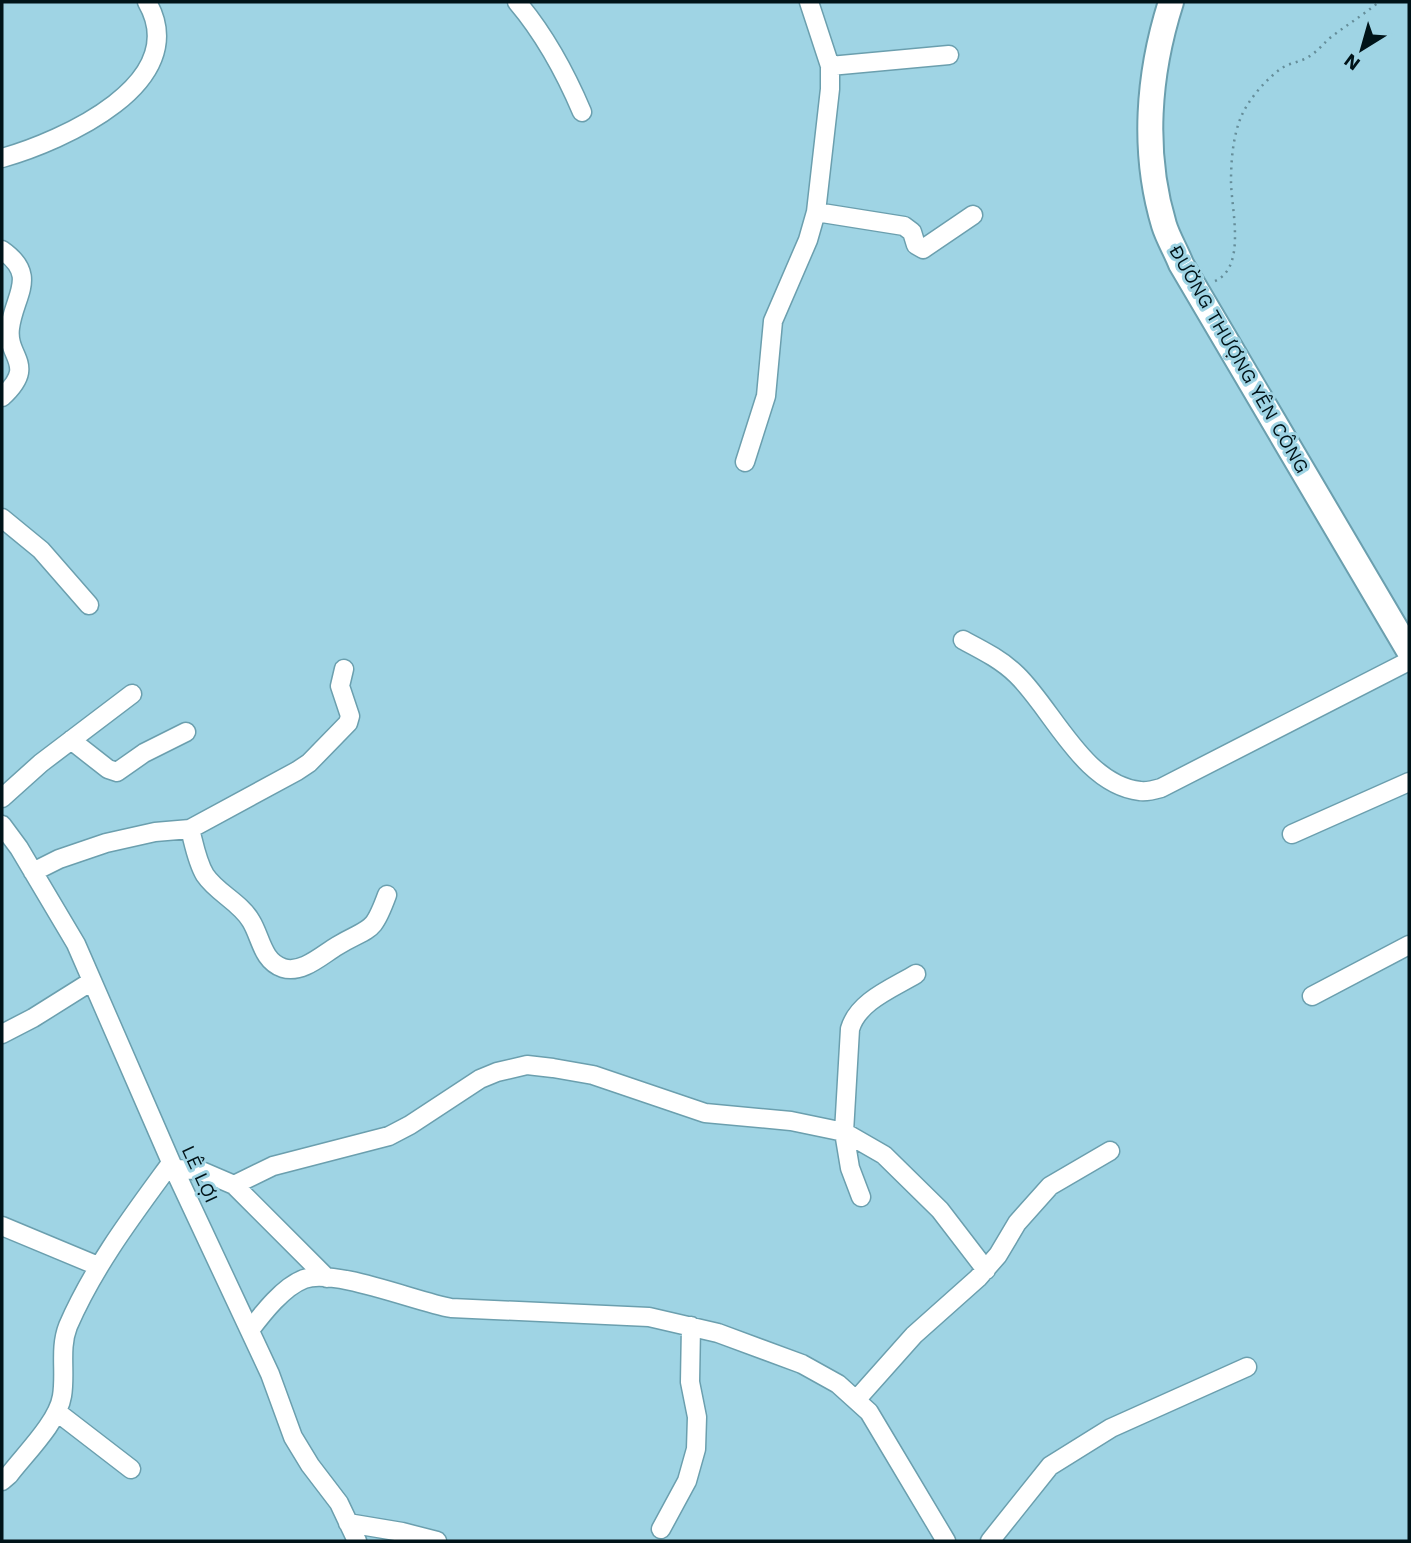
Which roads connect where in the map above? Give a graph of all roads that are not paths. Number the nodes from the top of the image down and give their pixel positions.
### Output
1 (147, 2) edge
2 (517, 2) edge
3 (809, 2) edge
4 (1171, 2) edge
5 (949, 55) dead end
6 (830, 66) junction
7 (582, 112) dead end
8 (2, 158) edge
9 (816, 212) junction
10 (973, 215) dead end
11 (2, 250) edge
12 (2, 397) edge
13 (745, 461) dead end
14 (2, 518) edge
15 (89, 605) dead end
16 (963, 640) dead end
17 (1409, 651) edge
18 (1409, 661) edge
19 (344, 669) dead end
20 (132, 694) dead end
21 (186, 732) dead end
22 (71, 740) junction
23 (1409, 782) edge
24 (2, 798) edge
25 (2, 825) edge
26 (190, 829) junction
27 (1292, 834) dead end
28 (33, 872) junction
29 (387, 895) dead end
30 (1409, 945) edge
31 (916, 974) dead end
32 (92, 981) junction
33 (1312, 996) dead end
34 (2, 1034) edge
35 (844, 1132) junction
36 (1110, 1151) dead end
37 (173, 1166) junction
38 (234, 1185) junction
39 (861, 1197) dead end
40 (2, 1226) edge
41 (98, 1266) junction
42 (986, 1270) junction
43 (327, 1278) junction
44 (691, 1326) junction
45 (250, 1330) junction
46 (1247, 1367) dead end
47 (857, 1399) junction
48 (57, 1412) junction
49 (131, 1469) dead end
50 (2, 1481) edge
51 (348, 1523) junction
52 (661, 1529) dead end
53 (357, 1541) edge
54 (437, 1541) edge
55 (946, 1541) edge
56 (990, 1541) edge

1 - 8 street
2 - 7 street
3 - 6 street
4 - 17 main road, ĐƯỜNG THƯỢNG YÊN CÔNG
5 - 6 street
6 - 9 street
9 - 10 street
9 - 13 street
11 - 12 street
14 - 15 street
16 - 18 street
19 - 26 street
20 - 22 street
21 - 22 street
22 - 24 street
23 - 27 street
25 - 28 street, LÊ LỢI
26 - 28 street
26 - 29 street
28 - 32 street, LÊ LỢI
30 - 33 street
31 - 35 street
32 - 34 street
32 - 37 street, LÊ LỢI
35 - 38 street
35 - 39 street
35 - 42 street
36 - 42 street
37 - 38 street
37 - 41 street
37 - 45 street, LÊ LỢI
38 - 43 street
40 - 41 street
41 - 48 street
42 - 47 street
43 - 44 street
43 - 45 street
44 - 47 street
44 - 52 street
45 - 51 street, LÊ LỢI
46 - 56 street
47 - 55 street
48 - 49 street
48 - 50 street
51 - 53 street, LÊ LỢI
51 - 54 street

